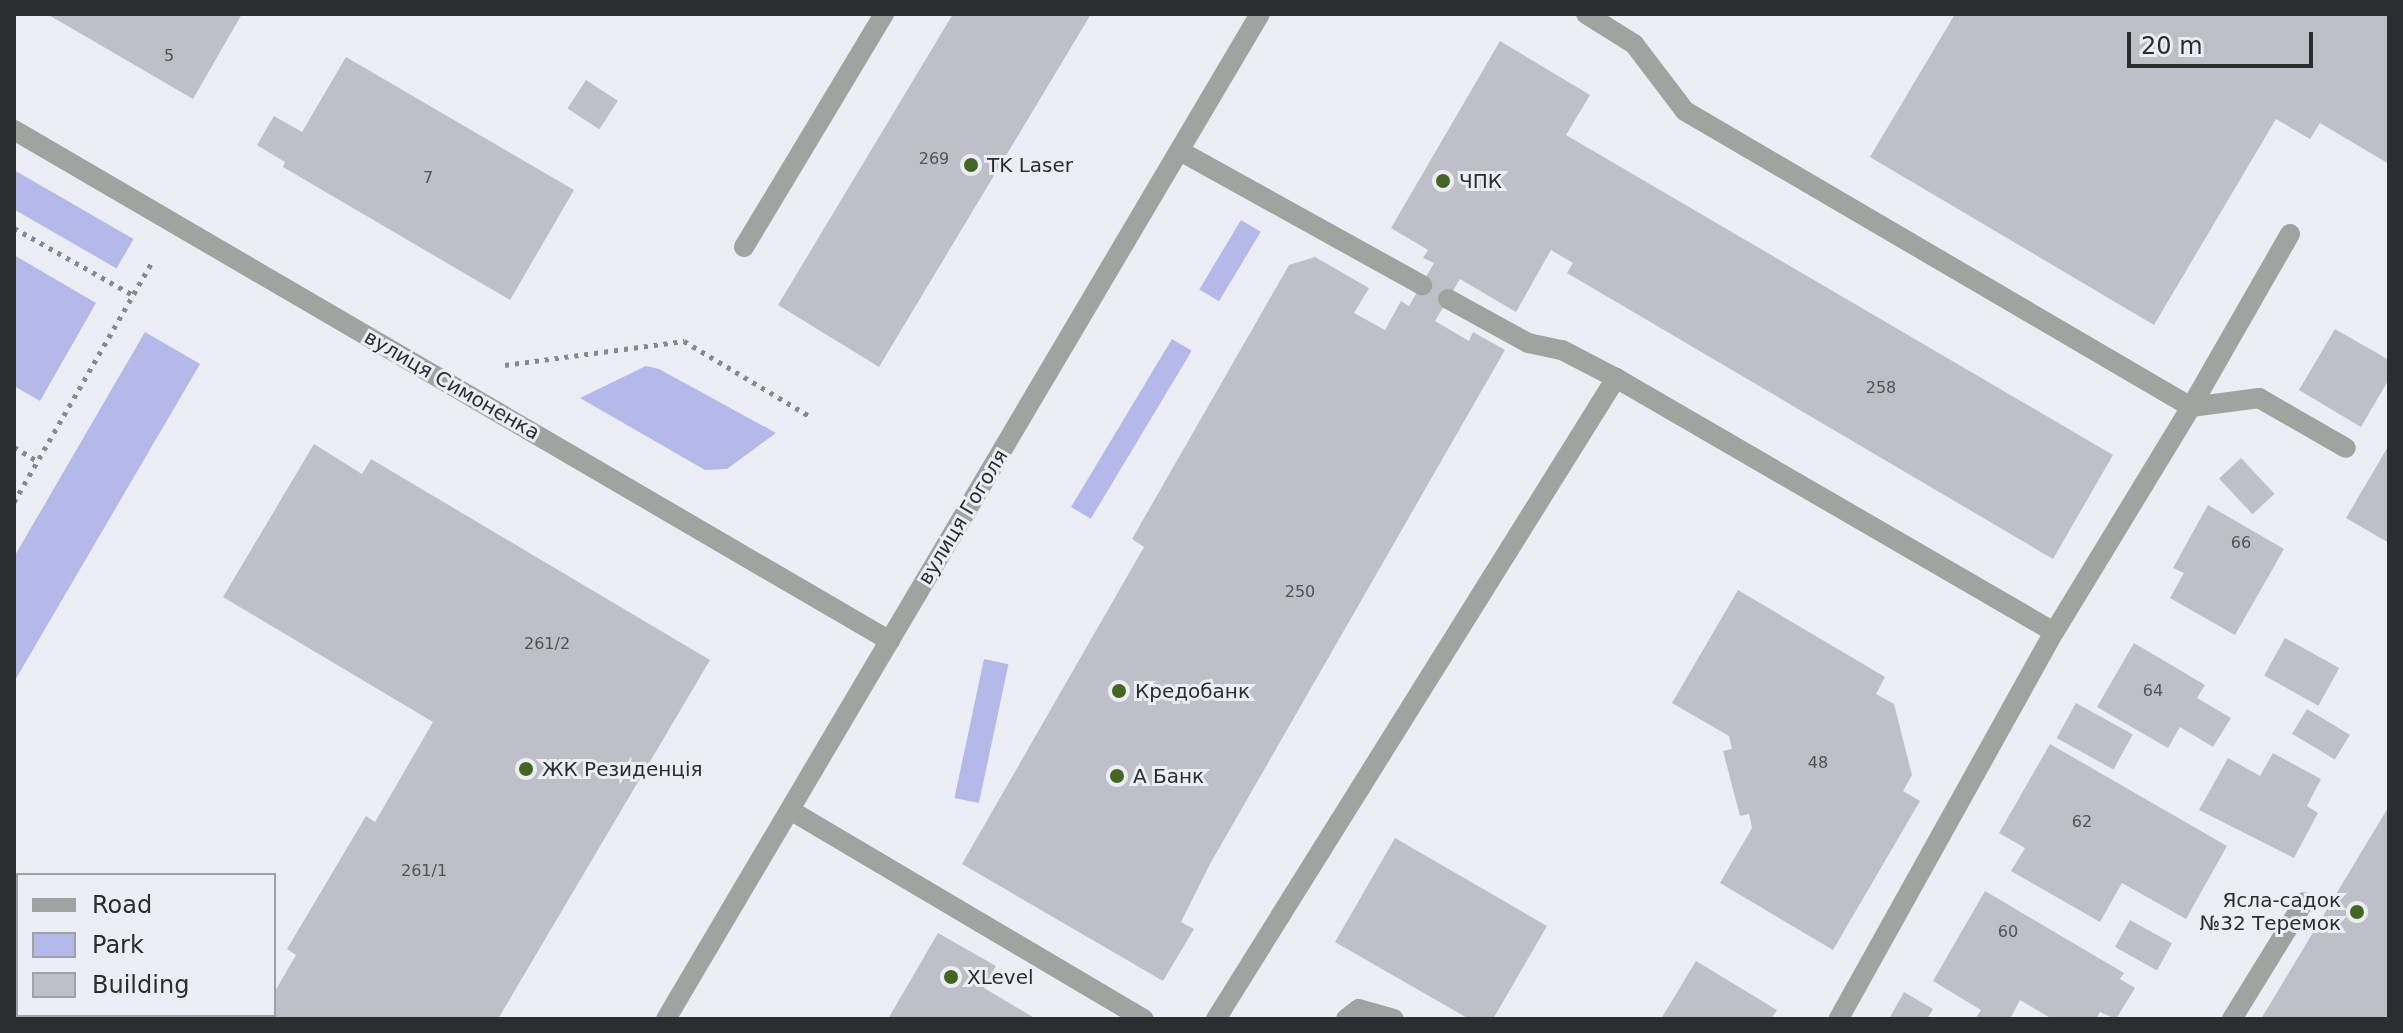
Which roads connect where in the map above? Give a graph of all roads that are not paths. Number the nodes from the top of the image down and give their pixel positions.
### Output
1 (884, 14) edge
2 (1260, 14) edge
3 (1586, 14) edge
4 (14, 130) edge
5 (1180, 151) junction
6 (2290, 234) dead end
7 (744, 247) dead end
8 (1422, 285) dead end
9 (1448, 299) dead end
10 (1616, 378) junction
11 (2191, 407) junction
12 (2346, 448) dead end
13 (2054, 632) junction
14 (890, 641) junction
15 (790, 810) junction
16 (2304, 902) dead end
17 (666, 1019) edge
18 (1144, 1019) edge
19 (1216, 1019) edge
20 (1346, 1019) edge
21 (1394, 1019) edge
22 (1839, 1019) edge
23 (2232, 1019) edge

1 - 7 street
2 - 5 street, вулиця Гоголя
3 - 11 street
4 - 14 street, вулиця Симоненка
5 - 8 street
5 - 14 street, вулиця Гоголя
6 - 11 street
9 - 10 street
10 - 13 street
10 - 19 street
11 - 12 street
11 - 13 street
13 - 22 street
14 - 15 street, вулиця Гоголя
15 - 17 street, вулиця Гоголя
15 - 18 street
16 - 23 street
20 - 21 street

